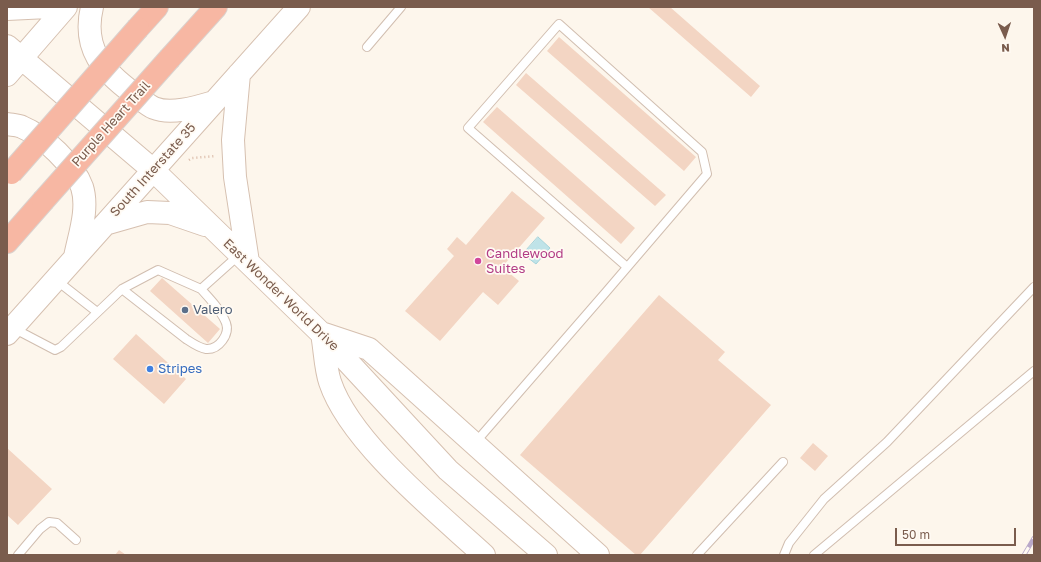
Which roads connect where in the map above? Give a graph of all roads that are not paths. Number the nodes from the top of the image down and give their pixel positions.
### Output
1 (48, 7) edge
2 (66, 7) edge
3 (92, 7) edge
4 (156, 7) edge
5 (216, 7) edge
6 (299, 7) edge
7 (401, 7) edge
8 (7, 10) edge
9 (367, 47) dead end
10 (14, 52) edge
11 (239, 74) junction
12 (7, 75) edge
13 (214, 102) junction
14 (7, 124) edge
15 (153, 170) junction
16 (9, 175) edge
17 (105, 224) junction
18 (210, 227) junction
19 (7, 242) edge
20 (74, 258) junction
21 (244, 258) junction
22 (628, 267) junction
23 (55, 280) junction
24 (1034, 287) edge
25 (122, 289) junction
26 (201, 289) junction
27 (97, 312) junction
28 (10, 331) edge
29 (322, 334) junction
30 (1034, 371) edge
31 (474, 444) junction
32 (783, 462) dead end
33 (76, 540) dead end
34 (18, 555) edge
35 (484, 555) edge
36 (546, 555) edge
37 (598, 555) edge
38 (698, 555) edge
39 (784, 555) edge
40 (814, 555) edge

1 - 8 main road
2 - 10 main road
3 - 13 main road
4 - 16 highway, bridge
5 - 19 highway, Purple Heart Trail, bridge
6 - 11 main road, South Interstate 35
7 - 9 lane
10 - 12 main road
10 - 15 main road, East Wonder World Drive
11 - 13 main road, South Interstate 35
11 - 21 main road
13 - 15 main road, South Interstate 35
14 - 20 main road
15 - 17 main road, South Interstate 35
15 - 18 main road, East Wonder World Drive
17 - 18 main road
17 - 20 main road, South Interstate 35
18 - 21 main road, East Wonder World Drive
20 - 23 main road, South Interstate 35
21 - 26 lane
21 - 29 main road, East Wonder World Drive
22 - 22 lane
22 - 31 lane
23 - 27 lane
23 - 28 main road, South Interstate 35
24 - 39 lane
25 - 26 lane
25 - 26 lane
25 - 27 lane
27 - 28 lane
29 - 31 main road
29 - 35 main road
29 - 36 main road, East Wonder World Drive
30 - 40 lane
31 - 37 main road
32 - 38 lane
33 - 34 lane

